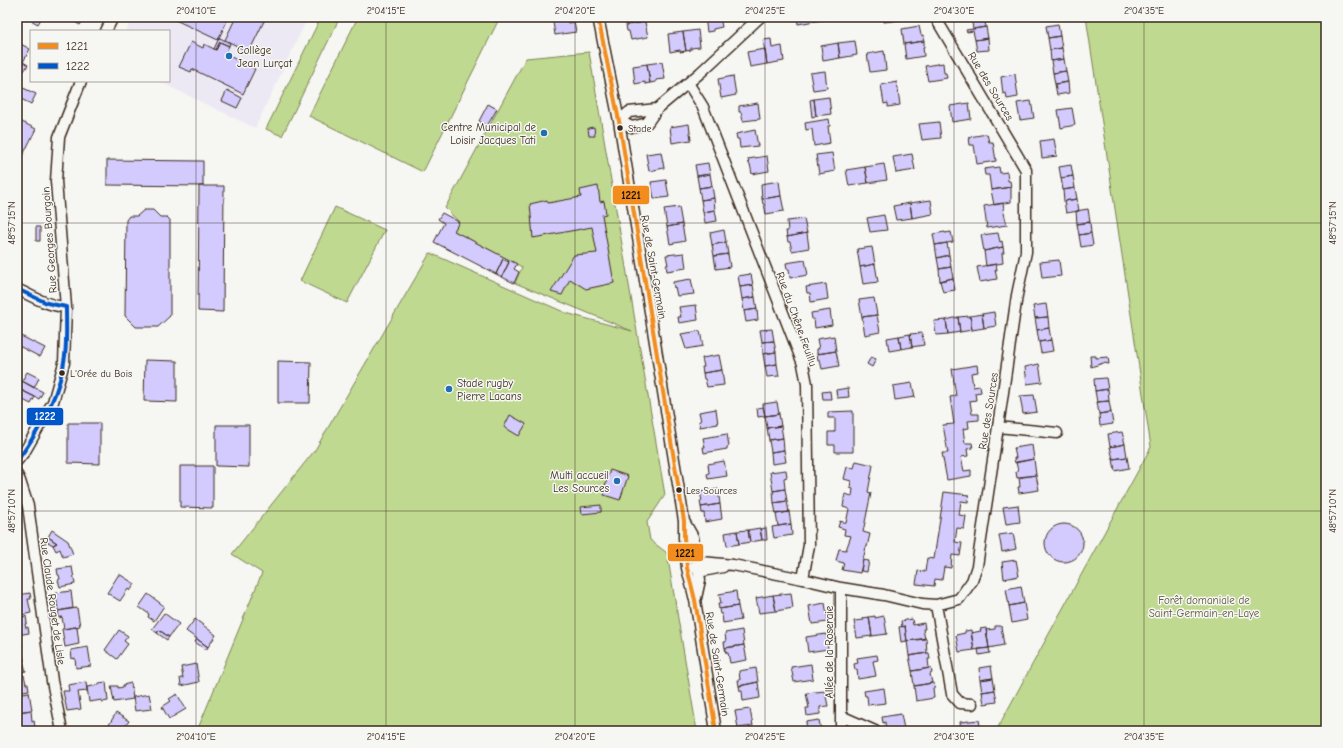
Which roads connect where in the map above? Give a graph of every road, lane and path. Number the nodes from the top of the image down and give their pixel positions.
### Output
1 (113, 17) edge
2 (598, 17) edge
3 (760, 17) edge
4 (935, 17) edge
5 (106, 30) edge
6 (82, 82) edge
7 (688, 83) junction
8 (657, 109) junction
9 (619, 121) junction
10 (17, 289) edge
11 (66, 307) junction
12 (998, 428) junction
13 (1057, 433) dead end
14 (17, 461) edge
15 (17, 475) edge
16 (692, 568) junction
17 (803, 579) junction
18 (841, 588) junction
19 (936, 605) junction
20 (972, 704) dead end
21 (841, 716) junction
22 (62, 731) edge
23 (716, 731) edge
24 (841, 731) edge
25 (875, 731) edge

1 - 5 street
2 - 9 street, Rue de Saint-Germain
3 - 7 street
4 - 12 street, Rue des Sources
6 - 11 street, Rue Georges Bourgoin
7 - 8 street
7 - 17 street, Rue du Chêne Feuillu
8 - 9 street
8 - 9 street
9 - 16 street, Rue de Saint-Germain
10 - 11 street
11 - 14 street, Rue Georges Bourgoin
12 - 13 street
12 - 19 street, Rue des Sources
15 - 22 street, Rue Claude Rouget de Lisle
16 - 17 street, Rue des Sources
16 - 23 street, Rue de Saint-Germain
17 - 18 street, Rue des Sources
18 - 19 street, Rue des Sources
18 - 21 street, Allée de la Roseraie
19 - 20 street
21 - 24 street, Allée de la Roseraie
21 - 25 street

